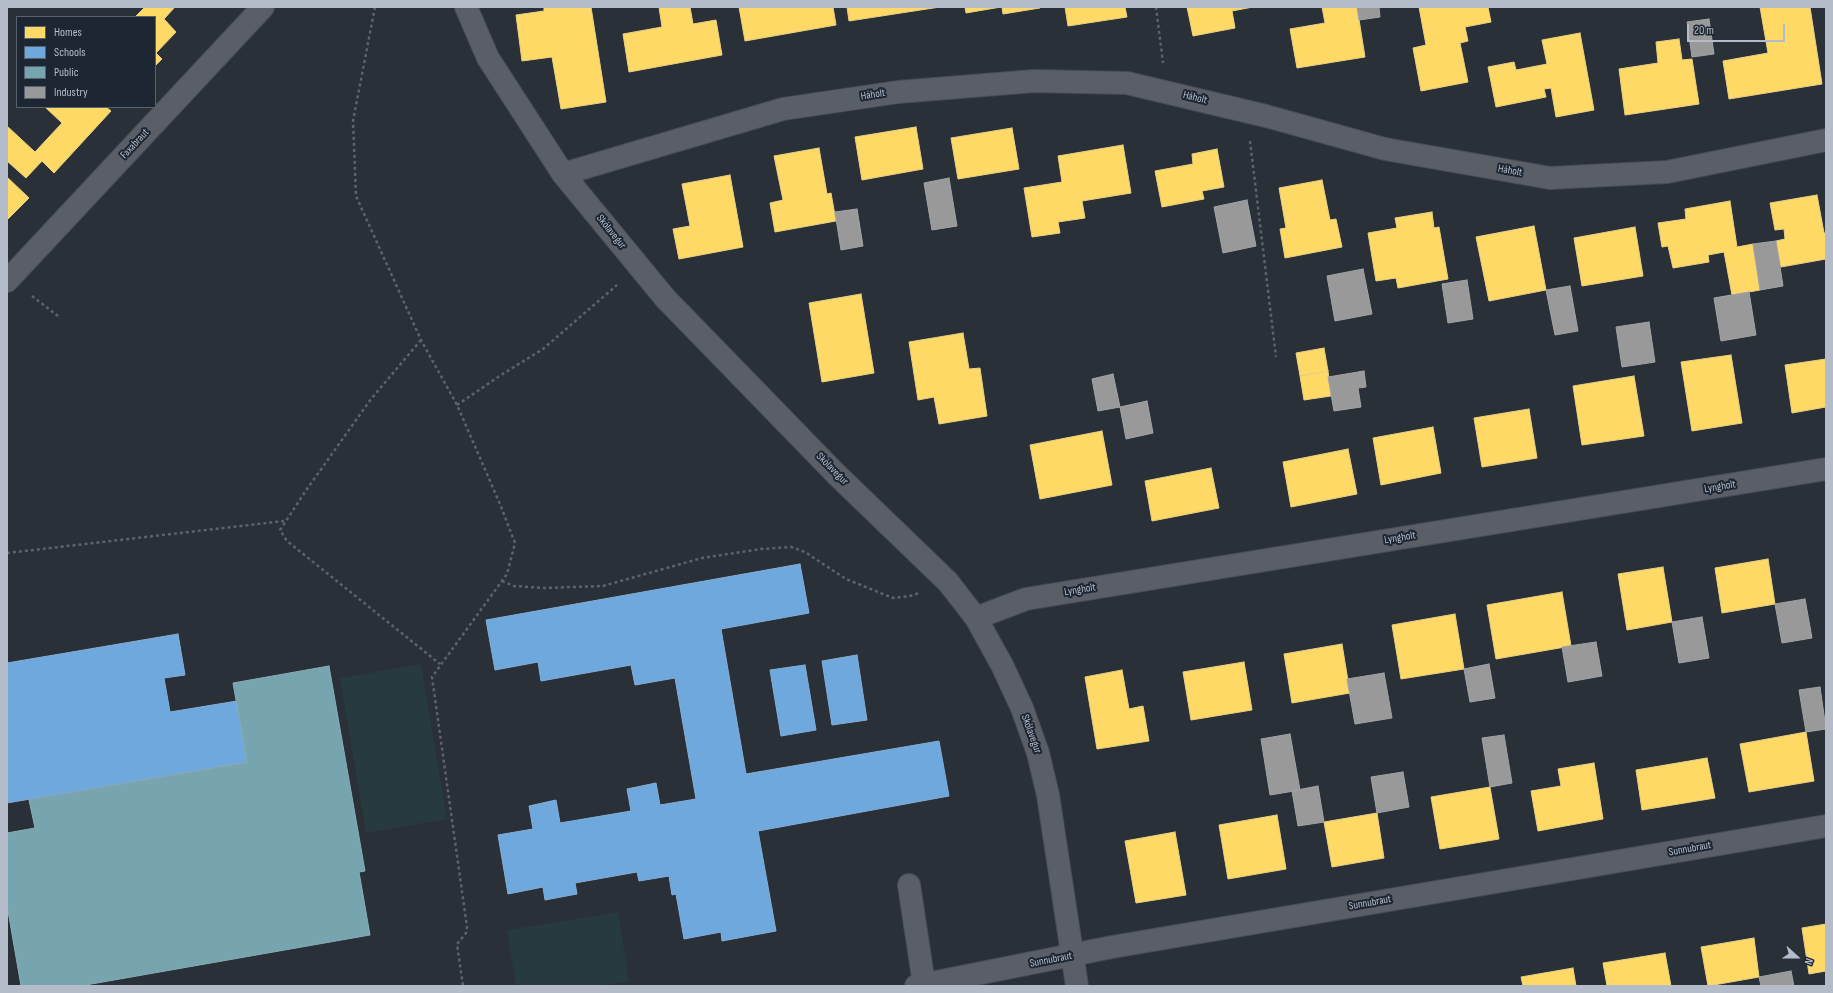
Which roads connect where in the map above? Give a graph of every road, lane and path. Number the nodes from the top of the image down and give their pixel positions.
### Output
1 (263, 7) edge
2 (375, 7) edge
3 (466, 7) edge
4 (1156, 7) edge
5 (1167, 91) junction
6 (1247, 111) junction
7 (1826, 140) edge
8 (563, 174) junction
9 (639, 266) junction
10 (7, 281) edge
11 (27, 292) dead end
12 (58, 316) dead end
13 (421, 340) junction
14 (1276, 357) dead end
15 (457, 405) junction
16 (1826, 469) edge
17 (284, 521) junction
18 (7, 553) edge
19 (502, 581) junction
20 (948, 582) junction
21 (976, 618) junction
22 (440, 664) junction
23 (1826, 826) edge
24 (909, 885) dead end
25 (1072, 956) junction
26 (995, 979) edge
27 (920, 985) edge
28 (463, 986) edge
29 (1077, 986) edge

1 - 10 street, Faxabraut
2 - 13 path
3 - 8 street, Skólavegur
4 - 5 path
5 - 6 street, Háholt
5 - 8 street, Háholt
6 - 7 street, Háholt
6 - 14 path
8 - 9 street, Skólavegur
9 - 15 path
9 - 20 street, Skólavegur
11 - 12 path
13 - 15 path
13 - 17 path
15 - 19 path
16 - 21 street, Lyngholt
17 - 18 path
17 - 22 path
19 - 20 path
19 - 22 path
20 - 21 street, Skólavegur
21 - 25 street, Skólavegur
22 - 28 path
23 - 25 street, Sunnubraut
24 - 27 street
25 - 26 street, Sunnubraut
25 - 29 street, Skólavegur
26 - 27 street, Sunnubraut

